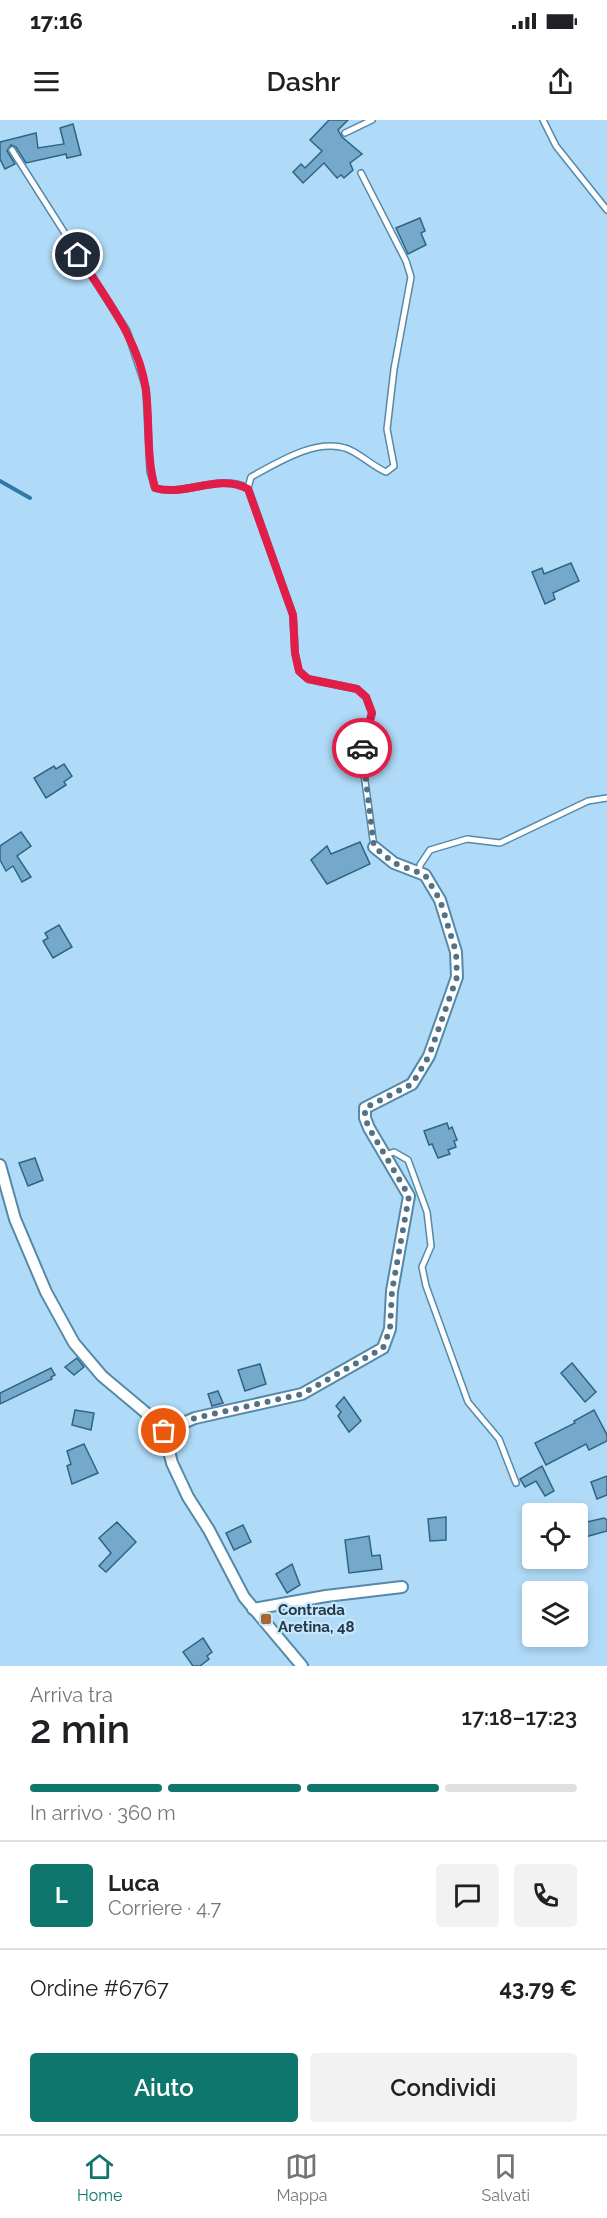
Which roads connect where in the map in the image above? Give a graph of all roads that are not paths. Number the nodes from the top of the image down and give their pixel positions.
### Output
1 (372, 120) edge
2 (543, 120) edge
3 (345, 133) dead end
4 (12, 150) dead end
5 (361, 173) dead end
6 (607, 210) edge
7 (248, 489) junction
8 (607, 798) edge
9 (374, 847) joint
10 (419, 873) junction
11 (385, 1155) junction
12 (0, 1165) edge
13 (164, 1431) junction
14 (516, 1483) dead end
15 (402, 1587) dead end
16 (253, 1609) junction
17 (302, 1666) edge

1 - 3 lane
2 - 6 lane
4 - 7 lane
5 - 7 lane
7 - 9 lane
8 - 10 lane
9 - 10 street
10 - 11 street
11 - 13 street
11 - 14 lane
12 - 13 street
13 - 16 street
15 - 16 street
16 - 17 street

